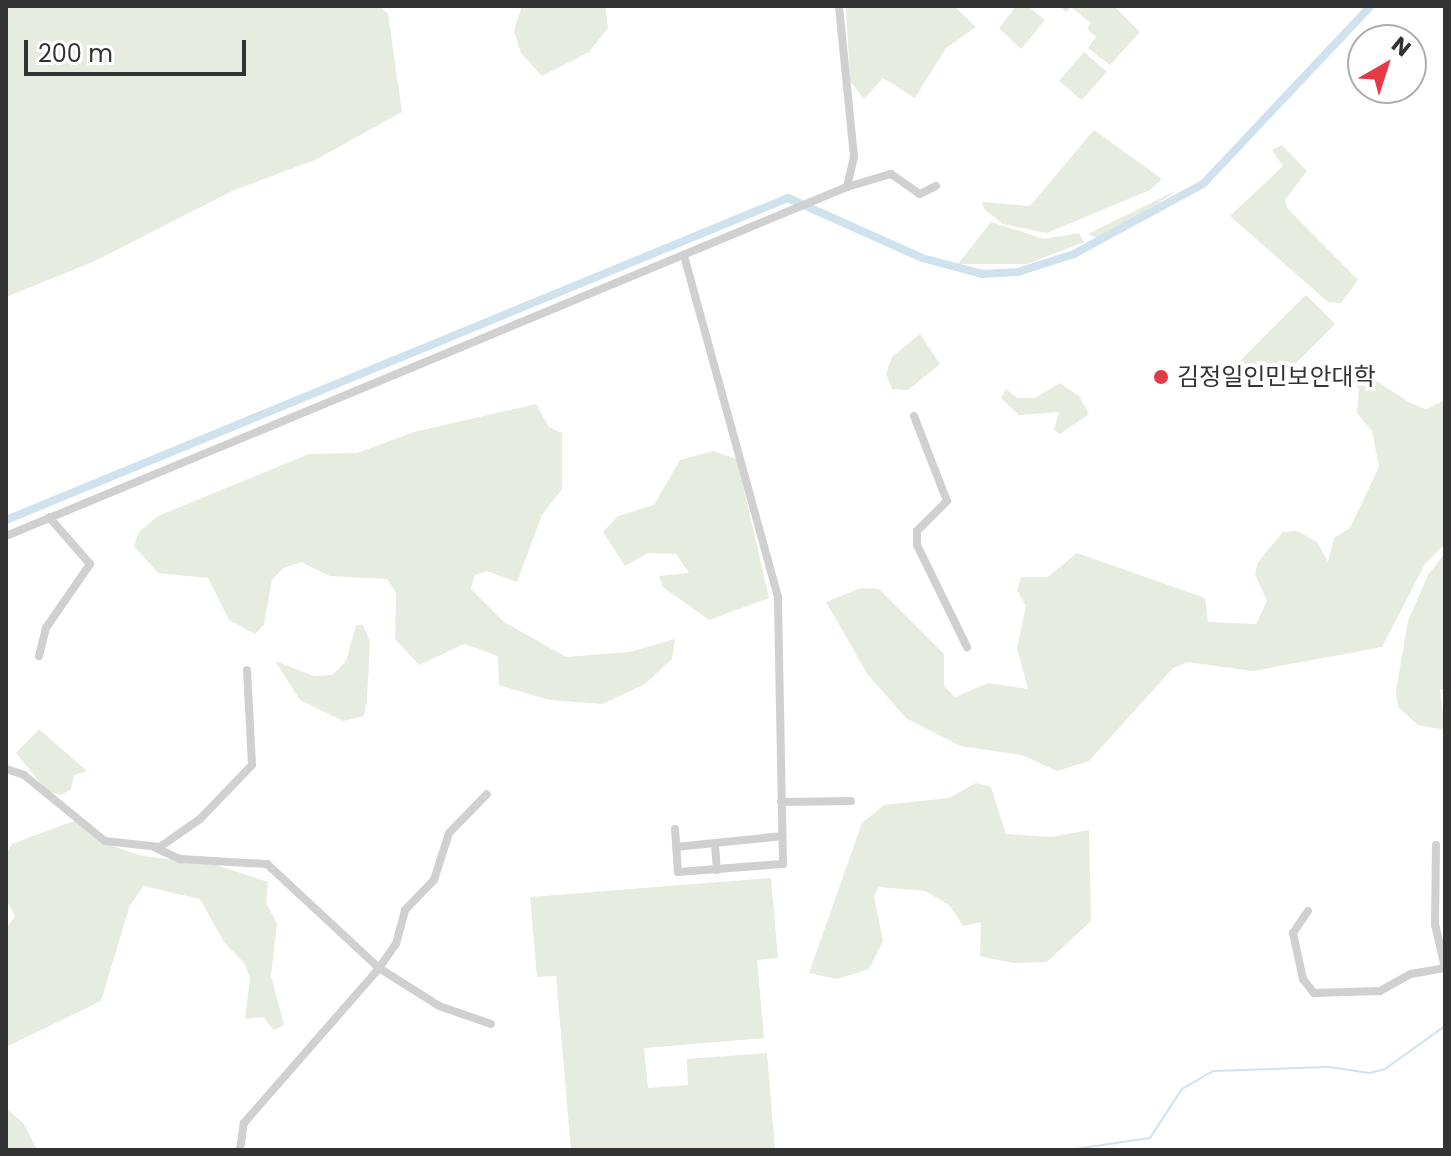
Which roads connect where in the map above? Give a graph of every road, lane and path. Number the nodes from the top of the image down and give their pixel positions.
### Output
1 (839, 6) edge
2 (936, 186) dead end
3 (847, 187) junction
4 (684, 255) junction
5 (914, 416) dead end
6 (49, 517) junction
7 (6, 536) edge
8 (967, 647) dead end
9 (39, 656) dead end
10 (247, 670) dead end
11 (6, 769) edge
12 (487, 794) dead end
13 (851, 801) dead end
14 (781, 802) junction
15 (675, 829) dead end
16 (782, 836) junction
17 (715, 844) junction
18 (1436, 845) dead end
19 (676, 847) junction
20 (156, 848) junction
21 (717, 870) junction
22 (1308, 911) dead end
23 (379, 968) junction
24 (1445, 968) edge
25 (491, 1024) dead end
26 (240, 1150) edge

1 - 3 street
2 - 3 street
3 - 4 street
4 - 6 street
4 - 14 street
5 - 8 street
6 - 7 street
6 - 9 street
10 - 20 street
11 - 20 street
12 - 23 street
13 - 14 street
14 - 16 street
15 - 19 street
16 - 17 street
16 - 21 street
17 - 19 street
17 - 21 street
18 - 24 street
19 - 21 street
20 - 23 street
22 - 24 street
23 - 25 street
23 - 26 street

